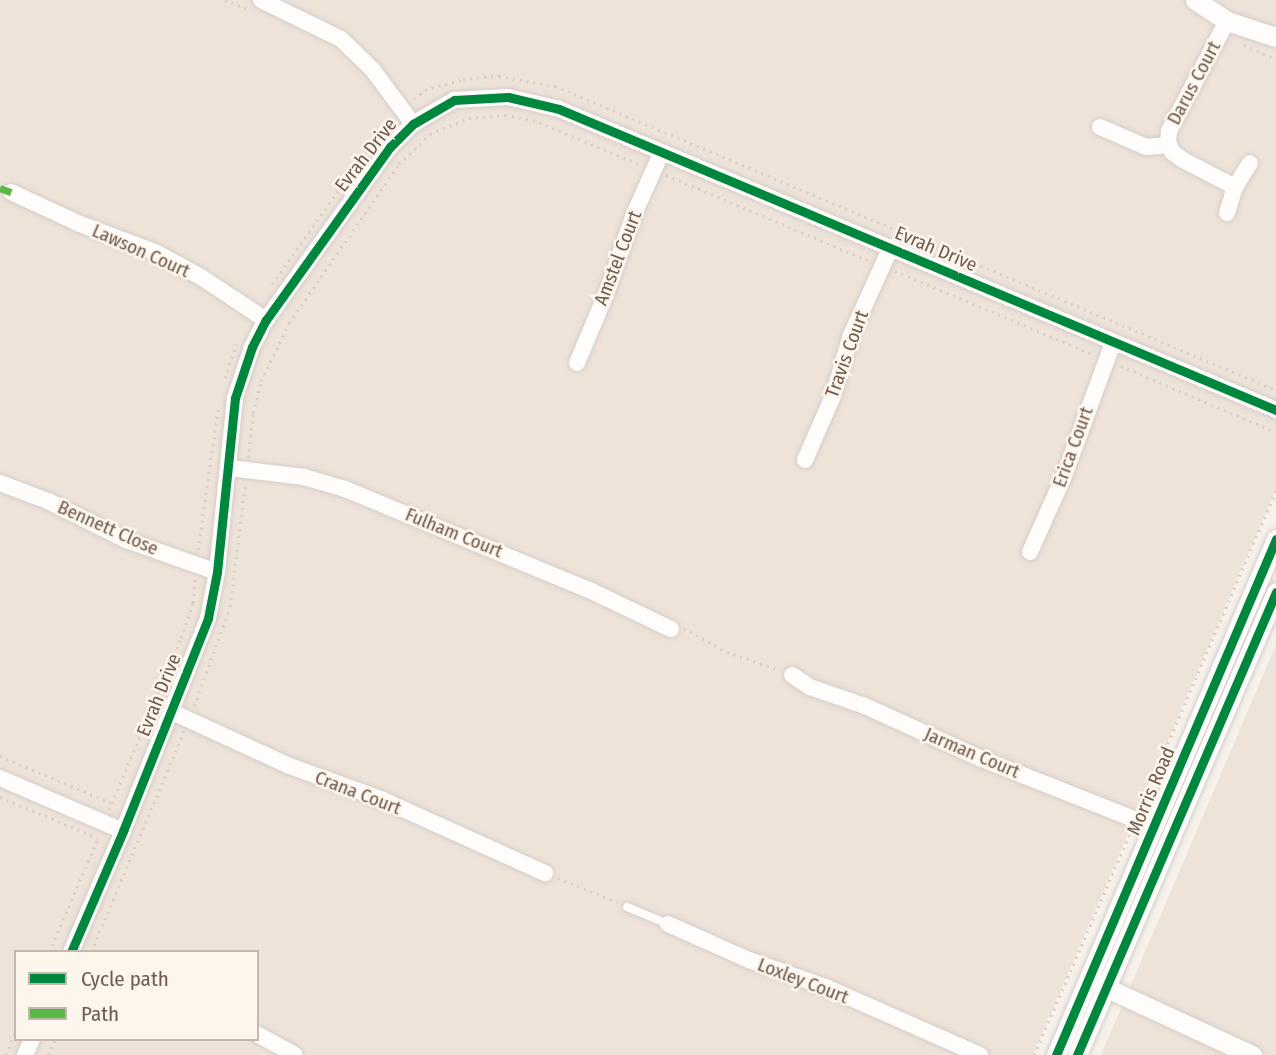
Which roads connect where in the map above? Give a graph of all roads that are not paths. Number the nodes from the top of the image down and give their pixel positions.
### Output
1 (1195, 0) edge
2 (260, 7) edge
3 (1227, 21) junction
4 (1276, 37) edge
5 (413, 124) junction
6 (1100, 127) dead end
7 (1169, 145) junction
8 (661, 154) junction
9 (1250, 163) dead end
10 (1235, 187) junction
11 (11, 191) dead end
12 (1227, 213) dead end
13 (890, 249) junction
14 (260, 316) junction
15 (1114, 343) junction
16 (577, 363) dead end
17 (1276, 410) edge
18 (805, 460) dead end
19 (229, 468) junction
20 (0, 483) edge
21 (1276, 540) edge
22 (1030, 551) dead end
23 (217, 572) junction
24 (1276, 592) edge
25 (671, 629) road end
26 (792, 675) road end
27 (172, 712) junction
28 (0, 778) edge
29 (1154, 827) junction
30 (123, 831) junction
31 (545, 873) road end
32 (627, 906) road end
33 (668, 924) joint
34 (72, 950) edge
35 (1097, 984) junction
36 (259, 1035) edge
37 (295, 1055) edge
38 (980, 1055) edge
39 (1057, 1055) edge
40 (1076, 1055) edge
41 (1252, 1055) edge

1 - 3 street
2 - 5 street
3 - 4 street
3 - 7 street, Darus Court
5 - 8 street, Evrah Drive
5 - 14 street, Evrah Drive
6 - 7 street, Darus Court
7 - 10 street, Darus Court
8 - 13 street, Evrah Drive
8 - 16 street, Amstel Court
9 - 10 street
10 - 12 street
11 - 14 street, Lawson Court
13 - 15 street, Evrah Drive
13 - 18 street, Travis Court
14 - 19 street, Evrah Drive
15 - 17 street, Evrah Drive
15 - 22 street, Erica Court
19 - 23 street, Evrah Drive
19 - 25 street, Fulham Court
20 - 23 street, Bennett Close
21 - 29 street, Morris Road
23 - 27 street, Evrah Drive
24 - 35 street, Morris Road
26 - 29 street, Jarman Court
27 - 30 street, Evrah Drive
27 - 31 street, Crana Court
28 - 30 street
29 - 35 street, Morris Road
30 - 34 street, Evrah Drive
32 - 33 lane, Loxley Court
33 - 38 street, Loxley Court
35 - 39 street, Morris Road
35 - 40 street, Morris Road
35 - 41 street
36 - 37 street

